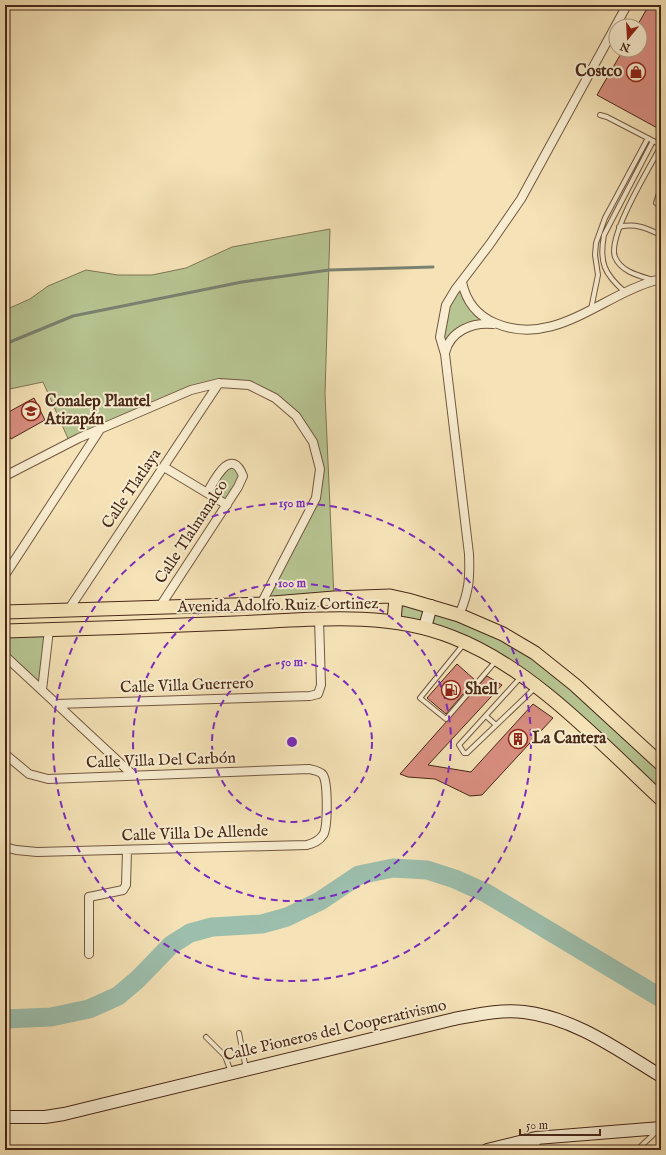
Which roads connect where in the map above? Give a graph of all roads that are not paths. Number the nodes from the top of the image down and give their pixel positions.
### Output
1 (627, 5) edge
2 (600, 115) dead end
3 (648, 138) junction
4 (653, 141) junction
5 (661, 146) edge
6 (661, 187) edge
7 (661, 207) edge
8 (619, 227) junction
9 (661, 234) edge
10 (657, 280) edge
11 (462, 282) junction
12 (625, 292) junction
13 (591, 309) junction
14 (500, 325) junction
15 (445, 354) junction
16 (219, 383) junction
17 (99, 431) junction
18 (164, 467) junction
19 (5, 476) edge
20 (206, 493) junction
21 (227, 505) junction
22 (5, 575) edge
23 (396, 598) junction
24 (261, 604) junction
25 (431, 606) junction
26 (159, 608) junction
27 (69, 609) junction
28 (5, 612) edge
29 (459, 615) junction
30 (319, 619) junction
31 (394, 621) junction
32 (425, 627) junction
33 (49, 630) junction
34 (5, 631) edge
35 (465, 643) junction
36 (5, 656) edge
37 (496, 660) junction
38 (522, 676) junction
39 (536, 687) junction
40 (42, 690) junction
41 (56, 704) junction
42 (486, 716) junction
43 (496, 725) junction
44 (5, 754) edge
45 (661, 764) edge
46 (133, 775) junction
47 (323, 776) joint
48 (661, 799) edge
49 (5, 847) edge
50 (127, 851) junction
51 (89, 954) dead end
52 (239, 1033) dead end
53 (206, 1037) dead end
54 (246, 1069) junction
55 (232, 1072) junction
56 (661, 1076) edge
57 (5, 1116) edge
58 (661, 1128) edge
59 (536, 1144) edge
60 (487, 1150) edge
61 (637, 1150) edge

1 - 11 street
2 - 3 lane
3 - 4 lane
3 - 13 lane
4 - 5 lane
4 - 12 lane
5 - 8 lane
6 - 7 lane
8 - 9 lane
8 - 10 lane
10 - 12 street
11 - 14 street
11 - 15 street
12 - 13 street
13 - 14 street
14 - 15 street
15 - 29 street
16 - 17 street
16 - 18 street, Calle Tlatlaya
16 - 24 street
17 - 19 street
17 - 22 street
18 - 20 street
18 - 27 street, Calle Tlatlaya
20 - 21 street
20 - 21 street, Calle Tlalmanalco
21 - 26 street, Calle Tlalmanalco
23 - 24 main road, Avenida Adolfo Ruiz Cortinez
23 - 25 main road, Avenida Adolfo Ruiz Cortinez
23 - 31 main road
24 - 26 main road, Avenida Adolfo Ruiz Cortinez
25 - 29 main road, Avenida Adolfo Ruiz Cortinez
25 - 32 street
26 - 27 main road, Avenida Adolfo Ruiz Cortinez
27 - 28 main road, Avenida Adolfo Ruiz Cortinez
29 - 45 main road, Avenida Adolfo Ruiz Cortinez
30 - 31 main road, Avenida Adolfo Ruiz Cortinez
30 - 33 main road, Avenida Adolfo Ruiz Cortinez
30 - 41 street, Calle Villa Guerrero
31 - 32 main road, Avenida Adolfo Ruiz Cortinez
32 - 35 main road, Avenida Adolfo Ruiz Cortinez
33 - 34 main road, Avenida Adolfo Ruiz Cortinez
33 - 40 street
35 - 37 main road, Avenida Adolfo Ruiz Cortinez
35 - 37 lane
36 - 40 street
37 - 38 main road, Avenida Adolfo Ruiz Cortinez
38 - 39 main road, Avenida Adolfo Ruiz Cortinez
38 - 42 lane
39 - 43 lane
39 - 48 main road, Avenida Adolfo Ruiz Cortinez
40 - 41 street
41 - 46 street
42 - 43 lane
42 - 43 lane
44 - 46 street, Calle Villa Del Carbón
46 - 47 street, Calle Villa Del Carbón
47 - 50 street, Calle Villa De Allende
49 - 50 street, Calle Villa De Allende
50 - 51 street
52 - 54 lane
53 - 55 lane
54 - 55 street, Calle Pioneros del Cooperativismo
54 - 56 street, Calle Pioneros del Cooperativismo
55 - 57 street, Calle Pioneros del Cooperativismo
58 - 59 street
58 - 61 lane
59 - 60 street

